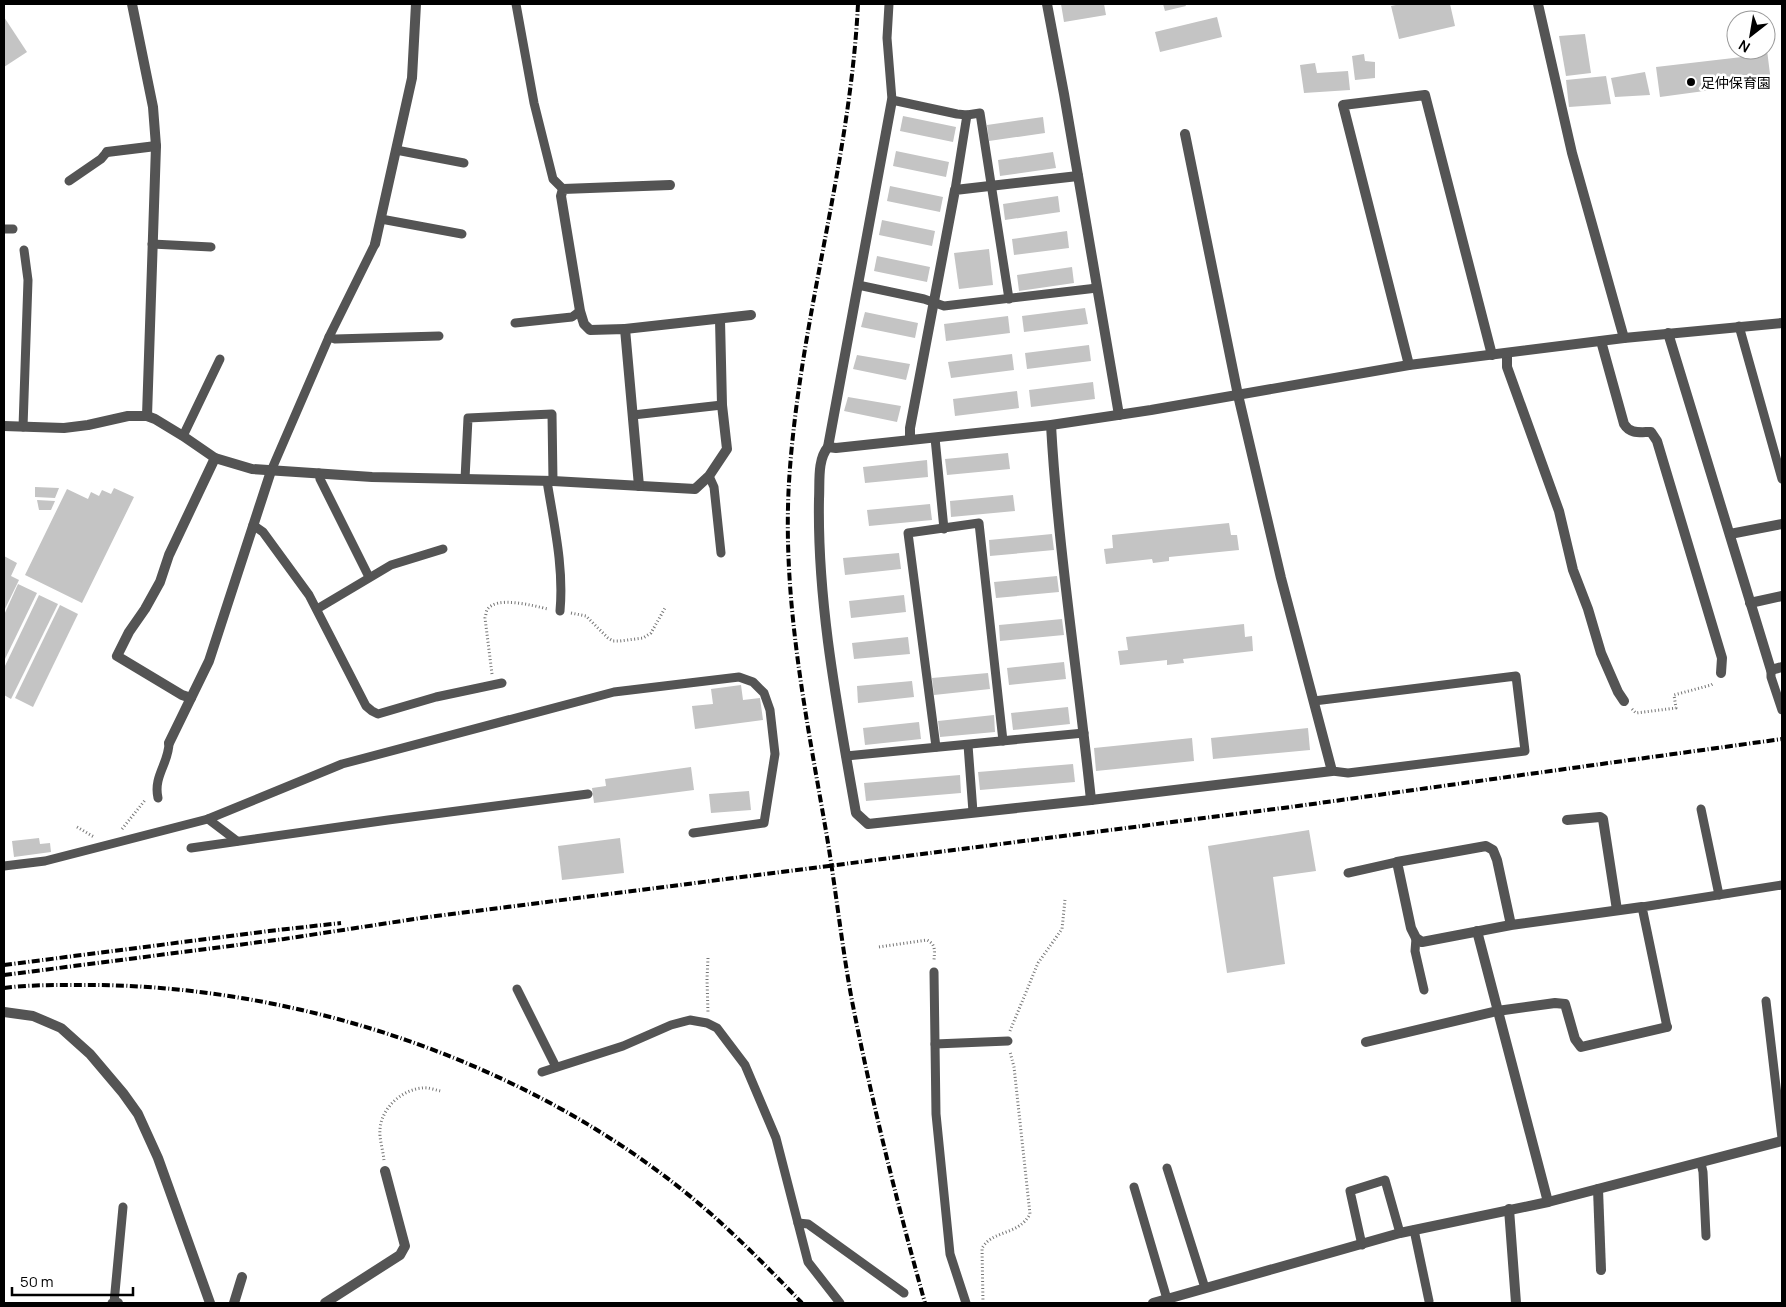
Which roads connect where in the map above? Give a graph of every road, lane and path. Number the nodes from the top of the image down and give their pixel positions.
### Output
1 (132, 4) edge
2 (416, 4) edge
3 (516, 4) edge
4 (889, 4) edge
5 (1047, 4) edge
6 (1538, 4) edge
7 (892, 100) junction
8 (967, 115) junction
9 (1185, 134) dead end
10 (156, 146) junction
11 (396, 150) junction
12 (106, 152) joint
13 (464, 163) dead end
14 (1078, 176) junction
15 (68, 181) dead end
16 (670, 185) dead end
17 (990, 186) junction
18 (563, 189) junction
19 (955, 190) junction
20 (381, 219) junction
21 (462, 234) dead end
22 (152, 244) junction
23 (375, 244) joint
24 (211, 247) dead end
25 (24, 250) dead end
26 (858, 285) junction
27 (1097, 288) junction
28 (1009, 299) junction
29 (933, 302) junction
30 (580, 311) junction
31 (751, 316) dead end
32 (720, 320) junction
33 (515, 323) dead end
34 (1782, 323) edge
35 (1739, 326) junction
36 (624, 329) junction
37 (1668, 333) junction
38 (439, 336) dead end
39 (329, 337) junction
40 (1624, 338) junction
41 (1601, 341) junction
42 (1506, 354) junction
43 (1492, 355) junction
44 (220, 359) dead end
45 (1409, 365) junction
46 (1238, 395) junction
47 (722, 406) junction
48 (633, 414) junction
49 (1119, 415) junction
50 (147, 416) junction
51 (1051, 425) junction
52 (4, 426) edge
53 (23, 427) junction
54 (183, 436) junction
55 (935, 438) junction
56 (910, 440) junction
57 (828, 447) junction
58 (215, 458) junction
59 (271, 471) junction
60 (319, 473) junction
61 (709, 476) junction
62 (465, 479) junction
63 (1782, 479) edge
64 (550, 481) junction
65 (639, 486) junction
66 (1782, 524) edge
67 (254, 525) junction
68 (944, 529) junction
69 (1730, 534) junction
70 (443, 549) dead end
71 (721, 553) dead end
72 (370, 578) junction
73 (1782, 596) edge
74 (1750, 603) junction
75 (665, 608) dead end
76 (316, 609) junction
77 (560, 611) junction
78 (1782, 667) edge
79 (1770, 670) junction
80 (1721, 674) joint
81 (498, 684) joint
82 (191, 698) junction
83 (1314, 701) junction
84 (1624, 701) joint
85 (1782, 710) edge
86 (1084, 733) junction
87 (1003, 741) junction
88 (169, 743) joint
89 (968, 744) junction
90 (936, 748) junction
91 (846, 756) junction
92 (1332, 771) junction
93 (157, 788) junction
94 (588, 794) dead end
95 (158, 798) dead end
96 (1090, 800) junction
97 (1701, 809) dead end
98 (973, 812) junction
99 (208, 819) junction
100 (1567, 820) dead end
101 (77, 827) dead end
102 (119, 833) dead end
103 (693, 833) dead end
104 (98, 839) dead end
105 (237, 841) junction
106 (191, 848) dead end
107 (1397, 862) junction
108 (4, 866) edge
109 (1348, 873) dead end
110 (1782, 885) edge
111 (1719, 895) junction
112 (1065, 900) dead end
113 (1642, 907) junction
114 (1617, 910) junction
115 (1511, 925) junction
116 (1477, 931) junction
117 (1416, 938) junction
118 (878, 947) dead end
119 (708, 958) dead end
120 (934, 972) joint
121 (517, 989) dead end
122 (1424, 990) dead end
123 (1766, 1001) dead end
124 (1497, 1011) junction
125 (4, 1012) edge
126 (710, 1024) junction
127 (1667, 1027) joint
128 (1008, 1041) junction
129 (1366, 1042) dead end
130 (935, 1044) junction
131 (556, 1067) junction
132 (542, 1072) dead end
133 (441, 1091) dead end
134 (1782, 1140) edge
135 (1701, 1163) junction
136 (1167, 1168) dead end
137 (385, 1171) joint
138 (1134, 1187) dead end
139 (1598, 1189) junction
140 (1548, 1202) junction
141 (123, 1207) dead end
142 (1509, 1209) junction
143 (798, 1223) junction
144 (1414, 1230) junction
145 (1400, 1233) junction
146 (1706, 1236) dead end
147 (1362, 1244) junction
148 (1601, 1270) dead end
149 (242, 1277) dead end
150 (1205, 1288) junction
151 (904, 1293) dead end
152 (1167, 1300) junction
153 (1429, 1301) dead end
154 (115, 1303) edge
155 (210, 1303) edge
156 (234, 1303) edge
157 (325, 1303) edge
158 (840, 1303) edge
159 (966, 1303) edge
160 (983, 1303) edge
161 (1153, 1303) edge
162 (1516, 1303) edge

1 - 10 street
2 - 11 street
3 - 18 lane
4 - 7 lane
5 - 14 street
6 - 40 street
7 - 8 lane
7 - 26 street
8 - 17 lane
8 - 19 lane
9 - 46 street
10 - 12 street
10 - 22 street
11 - 13 lane
11 - 20 street
12 - 15 lane
14 - 17 street
14 - 27 street
16 - 18 street
17 - 19 street
17 - 28 lane
18 - 30 street
19 - 29 street
20 - 21 lane
20 - 23 street
22 - 24 lane
22 - 50 street
23 - 39 lane
25 - 53 lane
26 - 29 lane
26 - 57 street
27 - 28 lane
27 - 49 street
28 - 29 lane
29 - 56 street
30 - 33 lane
30 - 36 street
31 - 32 street
32 - 36 street
32 - 47 street
34 - 35 street
35 - 37 street
35 - 63 lane
36 - 48 street
37 - 40 street
37 - 69 street
38 - 39 lane
39 - 59 lane
40 - 41 street
41 - 42 street
41 - 80 street
42 - 43 street
42 - 84 street
43 - 45 street
43 - 45 street
44 - 54 lane
45 - 46 street
46 - 49 street
46 - 83 street
47 - 48 lane
47 - 61 street
48 - 65 street
49 - 51 street
50 - 53 street
50 - 54 street
51 - 55 street
51 - 86 street
52 - 53 street
54 - 58 street
55 - 56 street
55 - 68 lane
56 - 57 street
57 - 91 street
58 - 59 street
58 - 82 street
59 - 60 street
59 - 67 street
60 - 62 street
60 - 72 lane
61 - 65 street
61 - 71 lane
62 - 64 street
62 - 64 lane
64 - 65 street
64 - 77 lane
66 - 69 street
67 - 76 lane
67 - 82 street
68 - 87 lane
68 - 90 lane
69 - 74 street
70 - 72 lane
72 - 76 lane
73 - 74 street
74 - 79 street
75 - 77 path
76 - 81 lane
77 - 81 path
78 - 79 street
79 - 85 lane
80 - 84 path
82 - 88 street
83 - 92 street
83 - 92 lane
86 - 87 lane
86 - 96 street
87 - 89 lane
88 - 93 lane
89 - 90 lane
89 - 98 lane
90 - 91 lane
91 - 98 street
92 - 96 street
93 - 95 lane
93 - 102 path
94 - 105 lane
96 - 98 street
97 - 111 lane
99 - 103 lane
99 - 105 lane
99 - 108 lane
100 - 114 street
101 - 104 path
105 - 106 lane
107 - 109 lane
107 - 115 street
107 - 117 street
110 - 111 lane
111 - 113 lane
112 - 128 path
113 - 114 street
113 - 127 lane
114 - 115 street
115 - 116 street
116 - 117 street
116 - 124 street
117 - 122 lane
118 - 120 path
119 - 126 path
120 - 130 lane
121 - 131 lane
123 - 134 lane
124 - 127 street
124 - 129 street
124 - 140 street
125 - 155 street
126 - 131 lane
126 - 143 lane
128 - 130 lane
128 - 160 path
130 - 159 lane
131 - 132 lane
133 - 137 path
134 - 135 street
135 - 139 street
135 - 146 lane
136 - 150 lane
137 - 157 street
138 - 152 lane
139 - 140 street
139 - 148 street
140 - 142 street
141 - 154 lane
142 - 144 street
142 - 162 street
143 - 151 lane
143 - 158 lane
144 - 145 street
144 - 153 lane
145 - 147 street
145 - 147 lane
147 - 150 street
149 - 156 street
150 - 152 street
152 - 161 street

